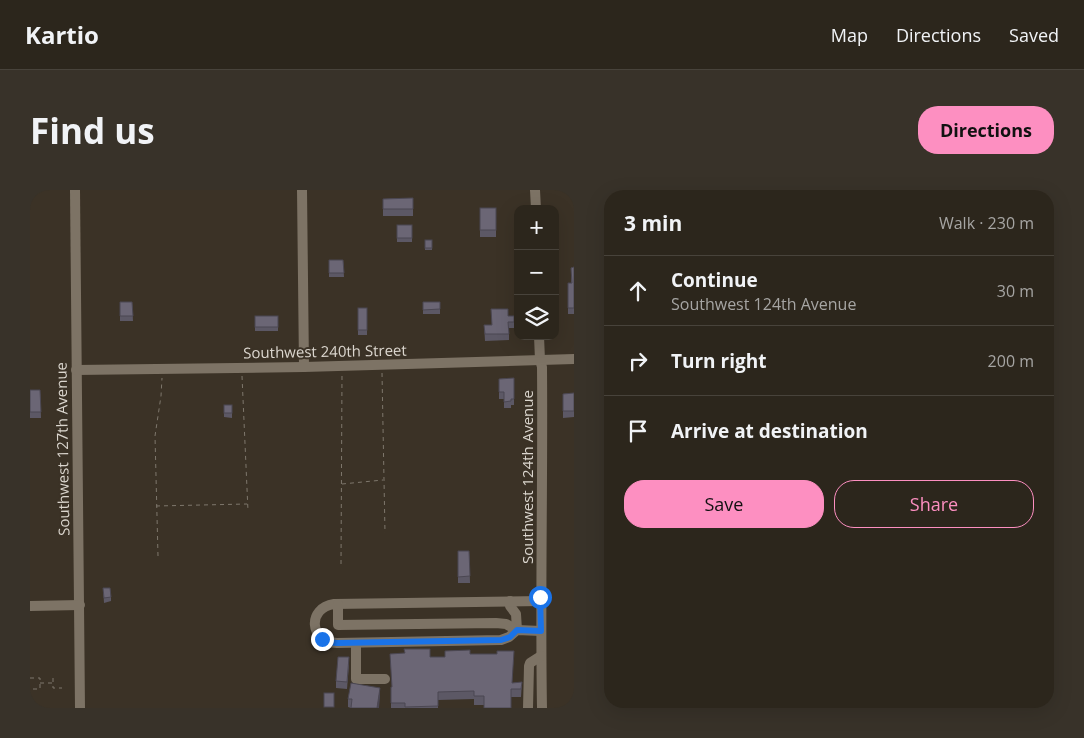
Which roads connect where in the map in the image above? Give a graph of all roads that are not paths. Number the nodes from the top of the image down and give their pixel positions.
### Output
1 (75, 190) edge
2 (302, 190) edge
3 (536, 190) edge
4 (536, 205) edge
5 (539, 340) edge
6 (574, 359) edge
7 (540, 360) junction
8 (304, 367) junction
9 (76, 370) junction
10 (510, 601) junction
11 (541, 601) junction
12 (338, 604) junction
13 (30, 606) edge
14 (80, 606) junction
15 (516, 617) junction
16 (496, 623) junction
17 (517, 630) junction
18 (541, 631) junction
19 (356, 643) junction
20 (541, 656) junction
21 (385, 679) dead end
22 (80, 708) edge
23 (528, 708) edge
24 (542, 708) edge

1 - 9 street, Southwest 127th Avenue
2 - 8 street
3 - 4 street
5 - 7 street, Southwest 124th Avenue
6 - 7 street, Southwest 240th Street
7 - 8 street, Southwest 240th Street
7 - 11 street, Southwest 124th Avenue
8 - 9 street, Southwest 240th Street
9 - 14 street, Southwest 127th Avenue
10 - 11 street
10 - 12 street
10 - 15 street
11 - 18 street, Southwest 124th Avenue
12 - 16 street
12 - 19 street
13 - 14 street
14 - 22 street, Southwest 127th Avenue
15 - 16 street
15 - 17 street
16 - 17 street
17 - 18 street
17 - 19 street
18 - 20 street, Southwest 124th Avenue
19 - 21 street
20 - 23 street
20 - 24 street, Southwest 124th Avenue

